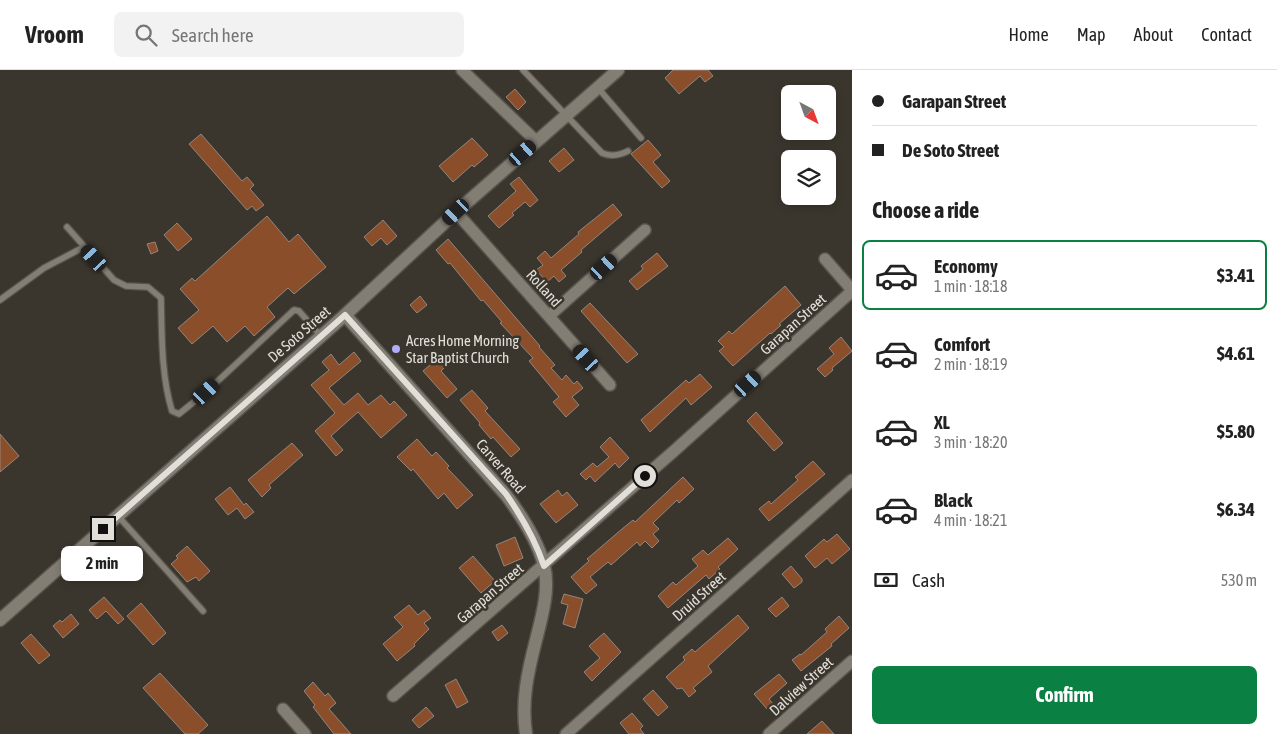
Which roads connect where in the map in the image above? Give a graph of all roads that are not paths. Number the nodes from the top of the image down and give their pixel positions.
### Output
1 (462, 70) edge
2 (523, 70) edge
3 (618, 70) edge
4 (598, 88) junction
5 (566, 116) junction
6 (641, 138) dead end
7 (536, 141) junction
8 (628, 151) dead end
9 (456, 212) junction
10 (67, 227) dead end
11 (645, 230) dead end
12 (84, 247) junction
13 (824, 259) dead end
14 (852, 291) edge
15 (0, 300) edge
16 (345, 315) junction
17 (549, 316) junction
18 (321, 336) junction
19 (610, 385) dead end
20 (852, 480) edge
21 (118, 516) junction
22 (544, 566) junction
23 (203, 611) dead end
24 (0, 620) edge
25 (852, 660) edge
26 (393, 696) dead end
27 (284, 709) dead end
28 (305, 734) edge
29 (526, 734) edge
30 (566, 734) edge
31 (769, 734) edge

1 - 7 street
2 - 5 lane
3 - 4 street, De Soto Street
4 - 5 street, De Soto Street
4 - 6 lane
5 - 7 street, De Soto Street
5 - 8 lane
7 - 9 street, De Soto Street
9 - 16 street, De Soto Street
9 - 17 street, Rolland
10 - 12 lane
11 - 17 street
12 - 15 lane
12 - 18 lane
13 - 14 street
14 - 22 street, Garapan Street
16 - 18 street, De Soto Street
16 - 22 street, Carver Road
17 - 19 street, Rolland
18 - 21 street, De Soto Street
20 - 30 street, Druid Street
21 - 23 lane
21 - 24 street, De Soto Street
22 - 26 street, Garapan Street
22 - 29 street, Carver Road
25 - 31 street, Dalview Street
27 - 28 street

